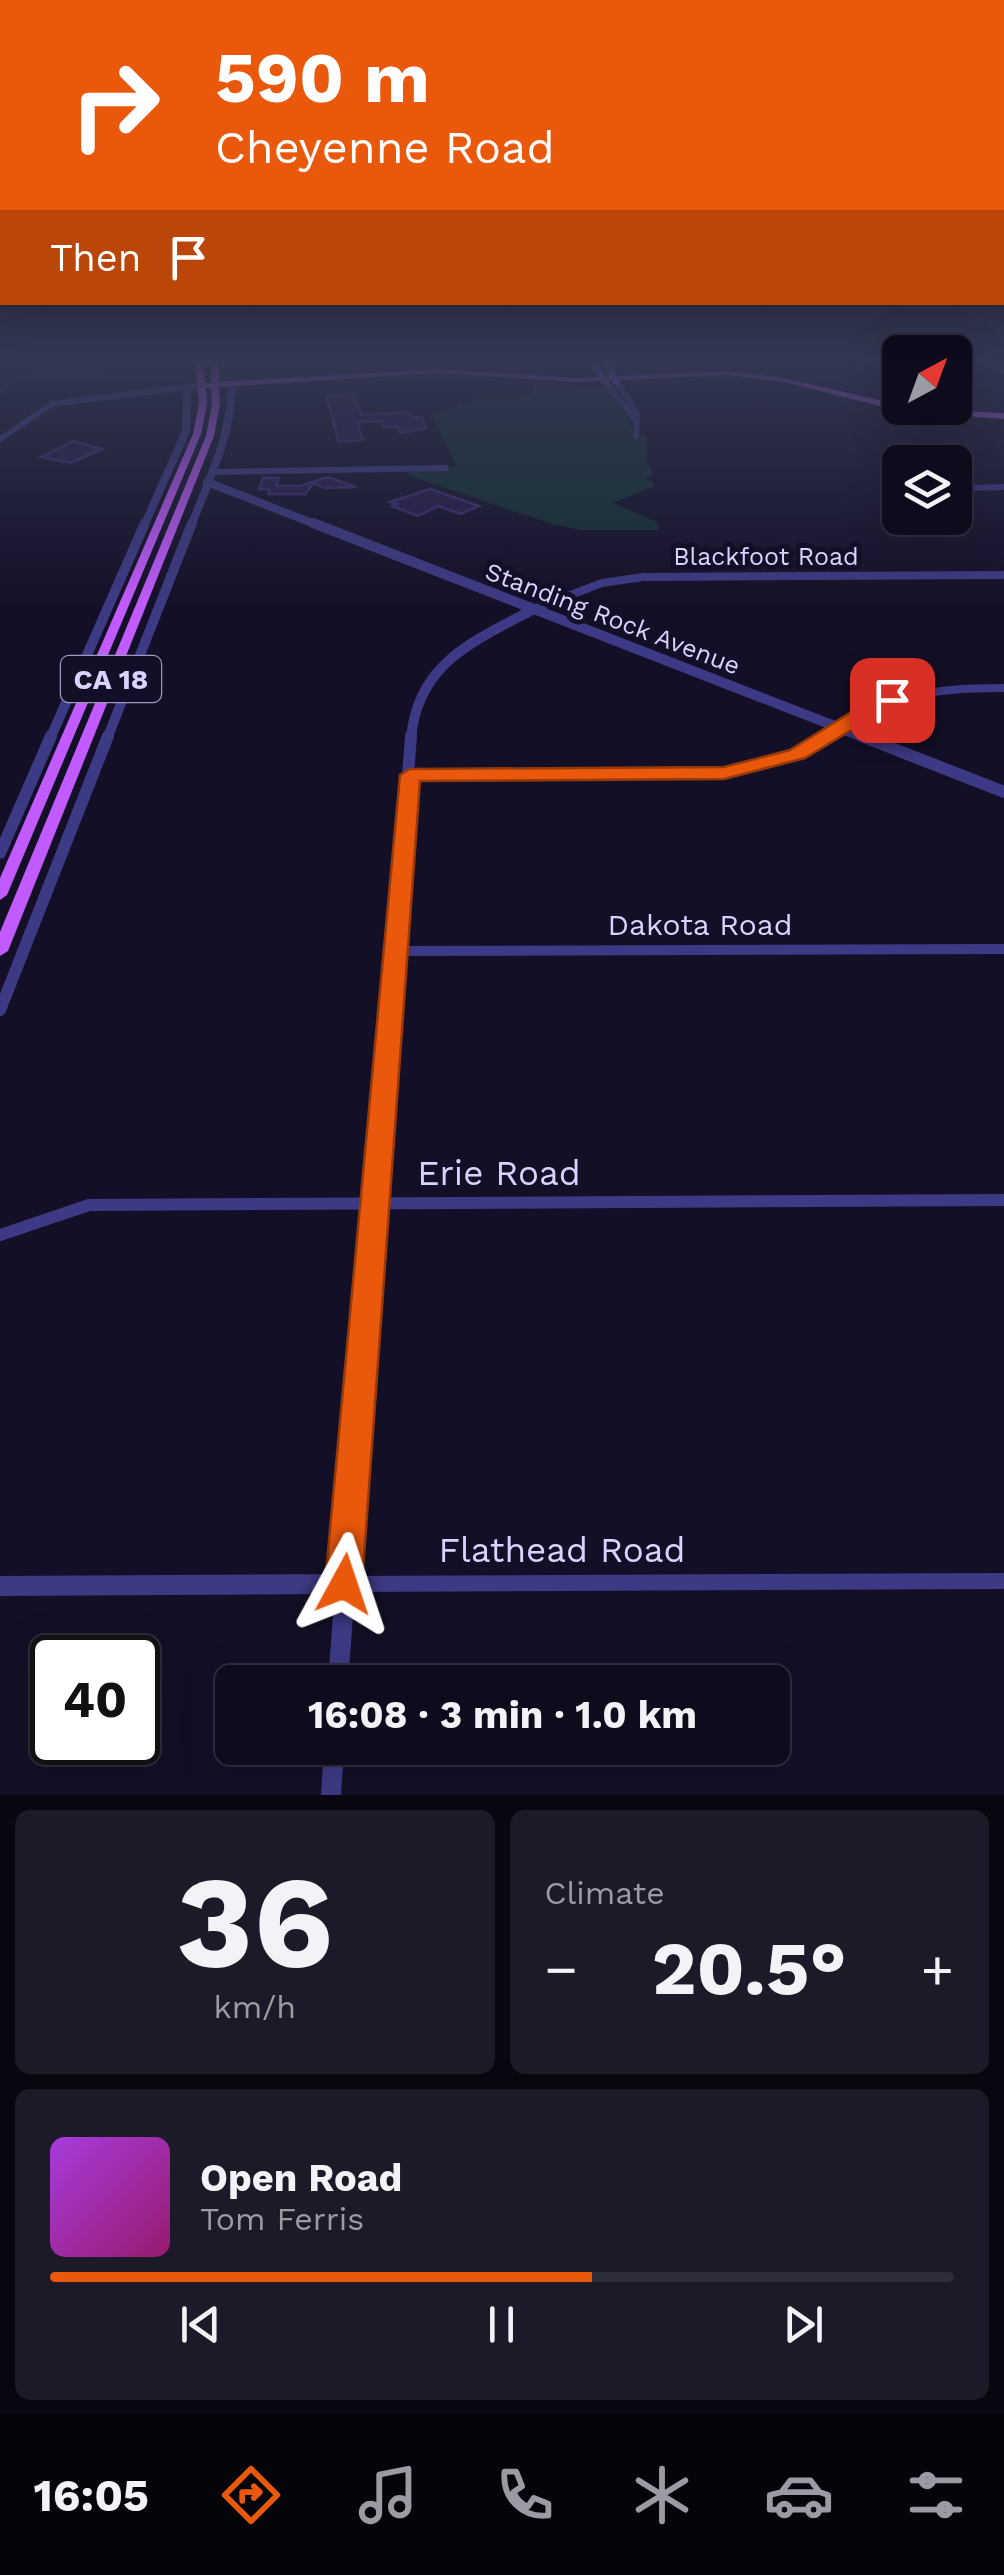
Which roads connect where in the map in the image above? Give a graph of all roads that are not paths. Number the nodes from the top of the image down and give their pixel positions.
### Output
1 (182, 441) edge
2 (194, 441) edge
3 (206, 441) edge
4 (224, 441) edge
5 (446, 468) dead end
6 (210, 477) junction
7 (972, 488) edge
8 (1004, 488) edge
9 (1004, 576) edge
10 (534, 609) junction
11 (1004, 688) edge
12 (841, 729) junction
13 (410, 775) junction
14 (1004, 792) edge
15 (0, 853) edge
16 (0, 895) edge
17 (1004, 949) edge
18 (0, 951) edge
19 (397, 951) junction
20 (0, 1011) edge
21 (1004, 1200) edge
22 (377, 1203) junction
23 (0, 1234) edge
24 (1004, 1581) edge
25 (344, 1584) junction
26 (0, 1586) edge
27 (339, 1665) edge
28 (333, 1765) edge
29 (331, 1795) edge

1 - 15 street
2 - 16 main road, CA 18
3 - 18 main road, CA 18
4 - 6 street
5 - 6 street
6 - 10 street, Standing Rock Avenue
6 - 20 street
7 - 8 street
9 - 10 street, Blackfoot Road
10 - 12 street, Standing Rock Avenue
10 - 13 street
11 - 12 street
12 - 13 street
12 - 14 street, Standing Rock Avenue
13 - 19 street
17 - 19 street, Dakota Road
19 - 22 street
21 - 22 street, Erie Road
22 - 23 street, Erie Road
22 - 25 street
24 - 25 street, Flathead Road
25 - 26 street, Flathead Road
25 - 27 street
28 - 29 street

